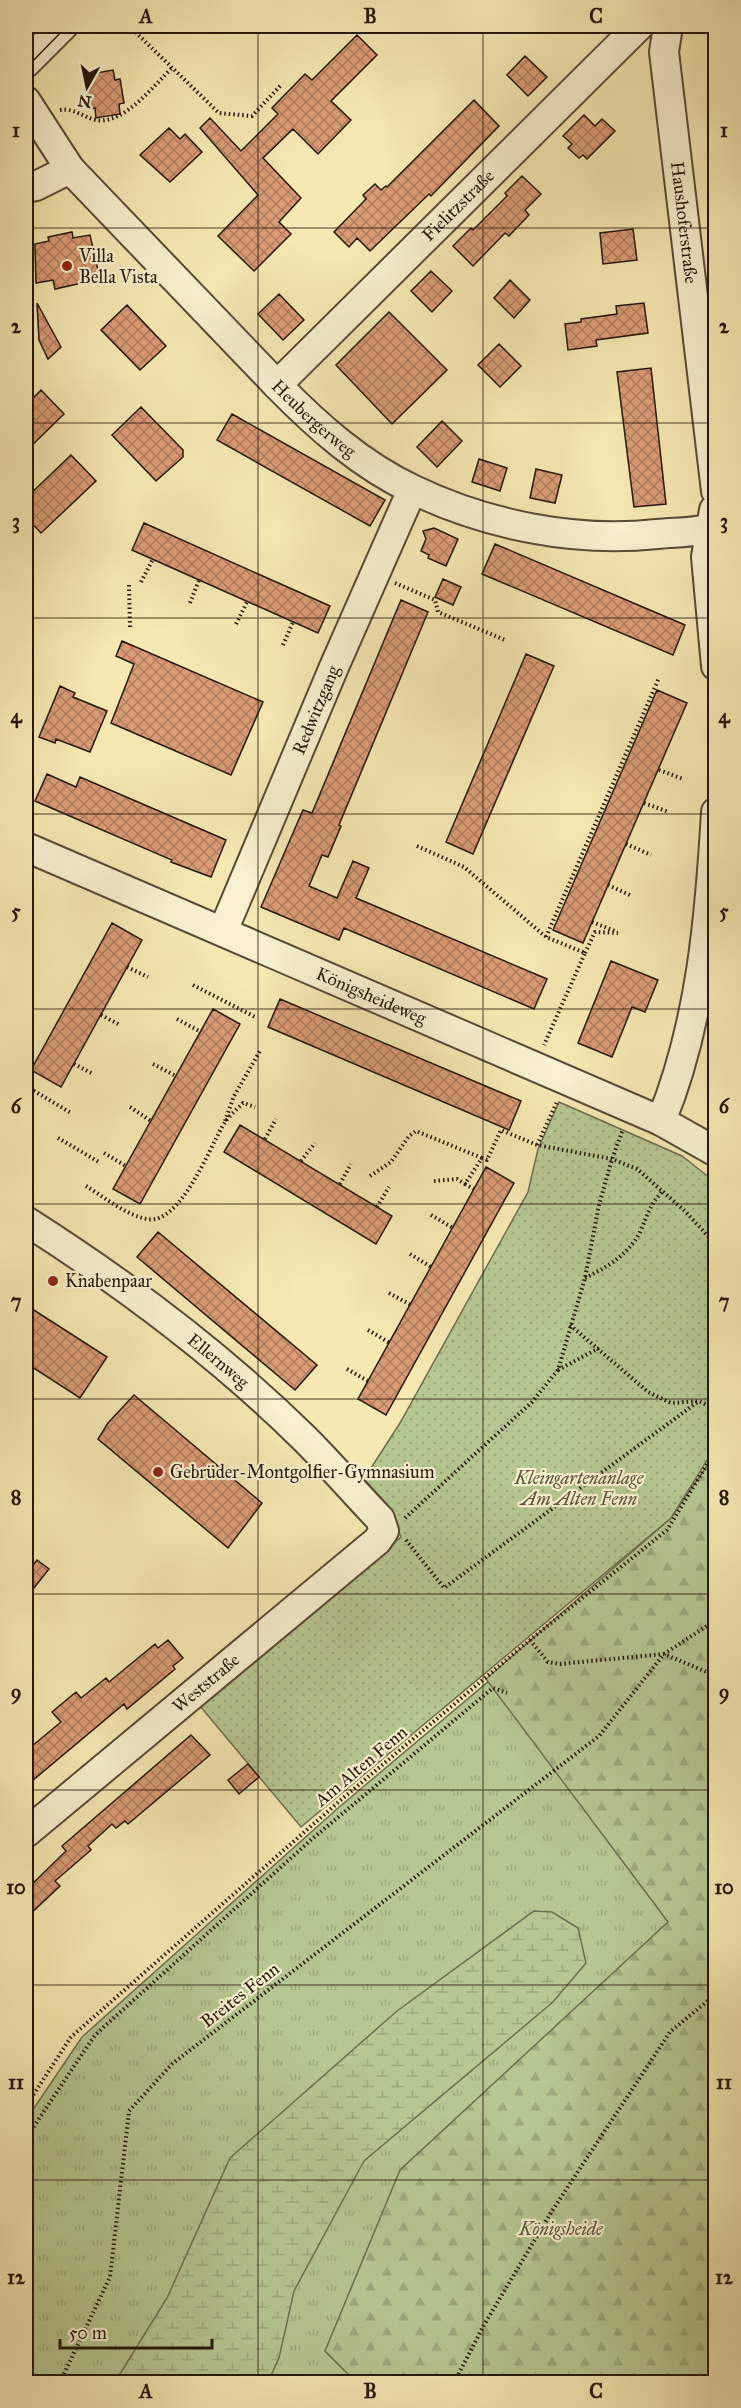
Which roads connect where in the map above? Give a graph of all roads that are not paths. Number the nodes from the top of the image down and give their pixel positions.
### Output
1 (63, 26) edge
2 (639, 26) edge
3 (668, 26) edge
4 (26, 63) edge
5 (26, 101) edge
6 (70, 169) junction
7 (26, 188) edge
8 (277, 386) junction
9 (412, 490) junction
10 (716, 491) edge
11 (714, 519) edge
12 (716, 666) edge
13 (716, 812) edge
14 (26, 847) edge
15 (223, 932) junction
16 (662, 1121) junction
17 (716, 1152) edge
18 (26, 1221) edge
19 (390, 1528) joint
20 (26, 1833) edge

1 - 4 street
2 - 8 street, Fielitzstraße
3 - 10 street, Haushoferstraße
5 - 6 street, Heubergerweg
6 - 7 street
6 - 8 street, Heubergerweg
8 - 9 street, Heubergerweg
9 - 11 street, Heubergerweg
9 - 15 street, Redwitzgang
11 - 12 street
13 - 16 street
14 - 15 street, Königsheideweg
15 - 16 street, Königsheideweg
16 - 17 street, Königsheideweg
18 - 19 street, Ellernweg
19 - 20 street, Weststraße

